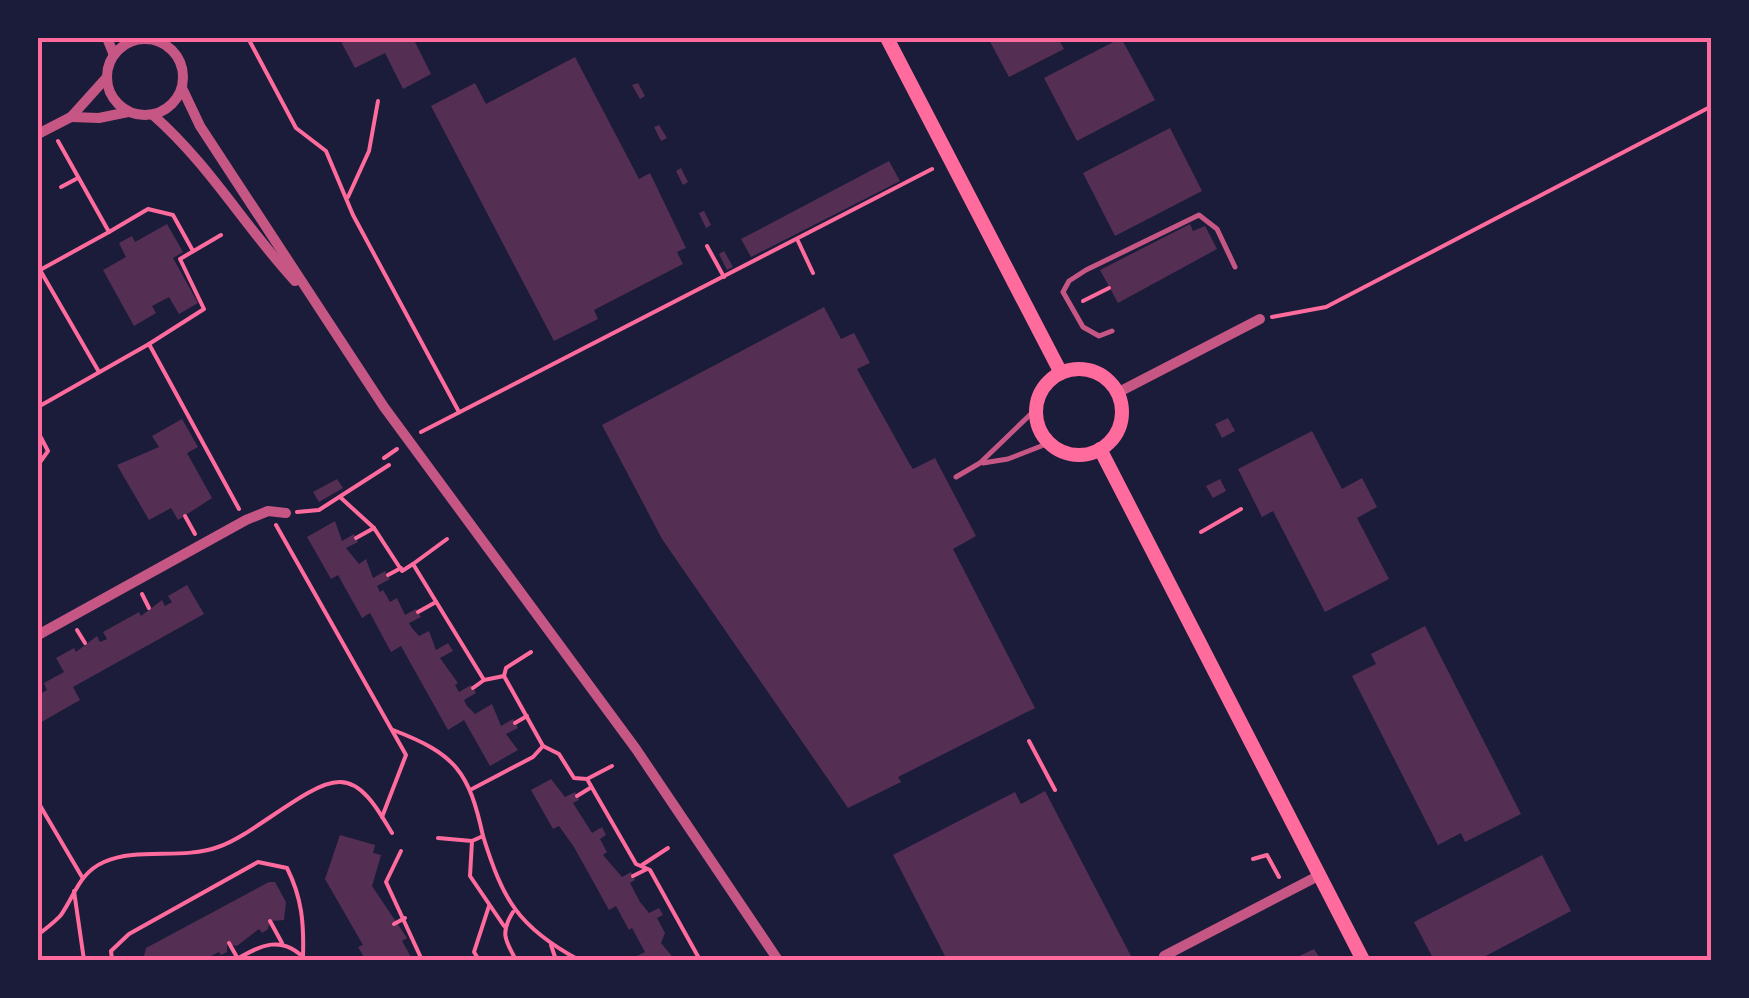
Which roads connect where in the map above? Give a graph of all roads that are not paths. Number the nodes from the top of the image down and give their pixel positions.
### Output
1 (107, 38) edge
2 (146, 38) edge
3 (886, 38) edge
4 (114, 55) junction
5 (107, 78) junction
6 (182, 88) junction
7 (128, 112) junction
8 (153, 115) junction
9 (71, 117) junction
10 (38, 134) edge
11 (1236, 267) dead end
12 (307, 294) junction
13 (1260, 319) road end
14 (1112, 331) dead end
15 (1061, 372) junction
16 (1117, 393) junction
17 (1036, 410) junction
18 (1049, 443) junction
19 (1100, 450) junction
20 (980, 464) junction
21 (956, 477) dead end
22 (286, 513) road end
23 (38, 634) edge
24 (1320, 875) junction
25 (1165, 958) edge
26 (778, 960) edge
27 (1364, 960) edge

1 - 4 street
2 - 4 street
2 - 6 street
3 - 15 main road
4 - 5 street
5 - 7 street
5 - 9 street
6 - 8 street
6 - 12 street
7 - 8 street
7 - 9 street
8 - 12 street
9 - 10 street
11 - 14 lane
12 - 26 street
13 - 16 street
15 - 16 main road
15 - 17 main road
16 - 19 main road
17 - 18 main road
17 - 20 lane
18 - 19 main road
18 - 20 lane
19 - 24 main road
20 - 21 lane
22 - 23 street
24 - 25 street
24 - 27 main road

